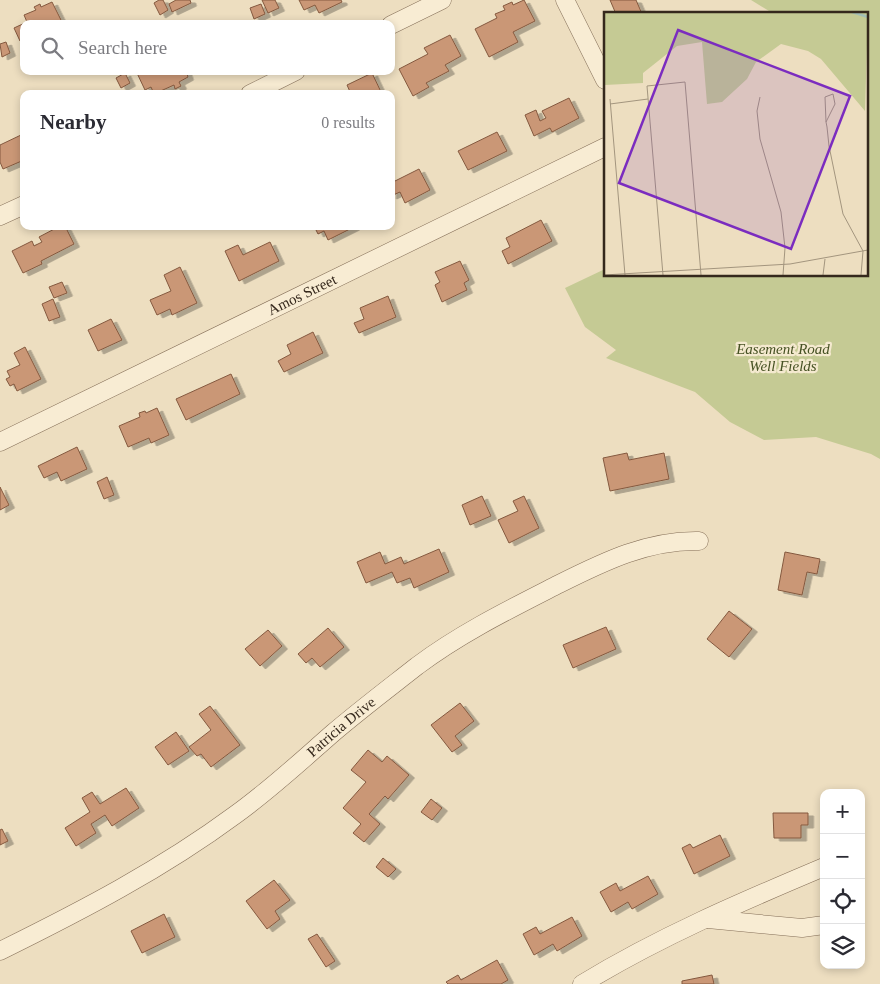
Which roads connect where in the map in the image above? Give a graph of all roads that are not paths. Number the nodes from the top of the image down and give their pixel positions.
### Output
1 (442, 0) edge
2 (565, 0) edge
3 (395, 23) edge
4 (288, 75) edge
5 (604, 78) edge
6 (258, 90) edge
7 (604, 147) edge
8 (20, 206) edge
9 (0, 216) edge
10 (0, 442) edge
11 (700, 541) dead end
12 (820, 869) edge
13 (705, 918) junction
14 (820, 926) edge
15 (0, 951) edge
16 (582, 984) edge

1 - 3 street
2 - 5 street
4 - 6 street
7 - 10 street, Amos Street
8 - 9 street
11 - 15 street, Patricia Drive
12 - 13 street
13 - 14 street
13 - 16 street

